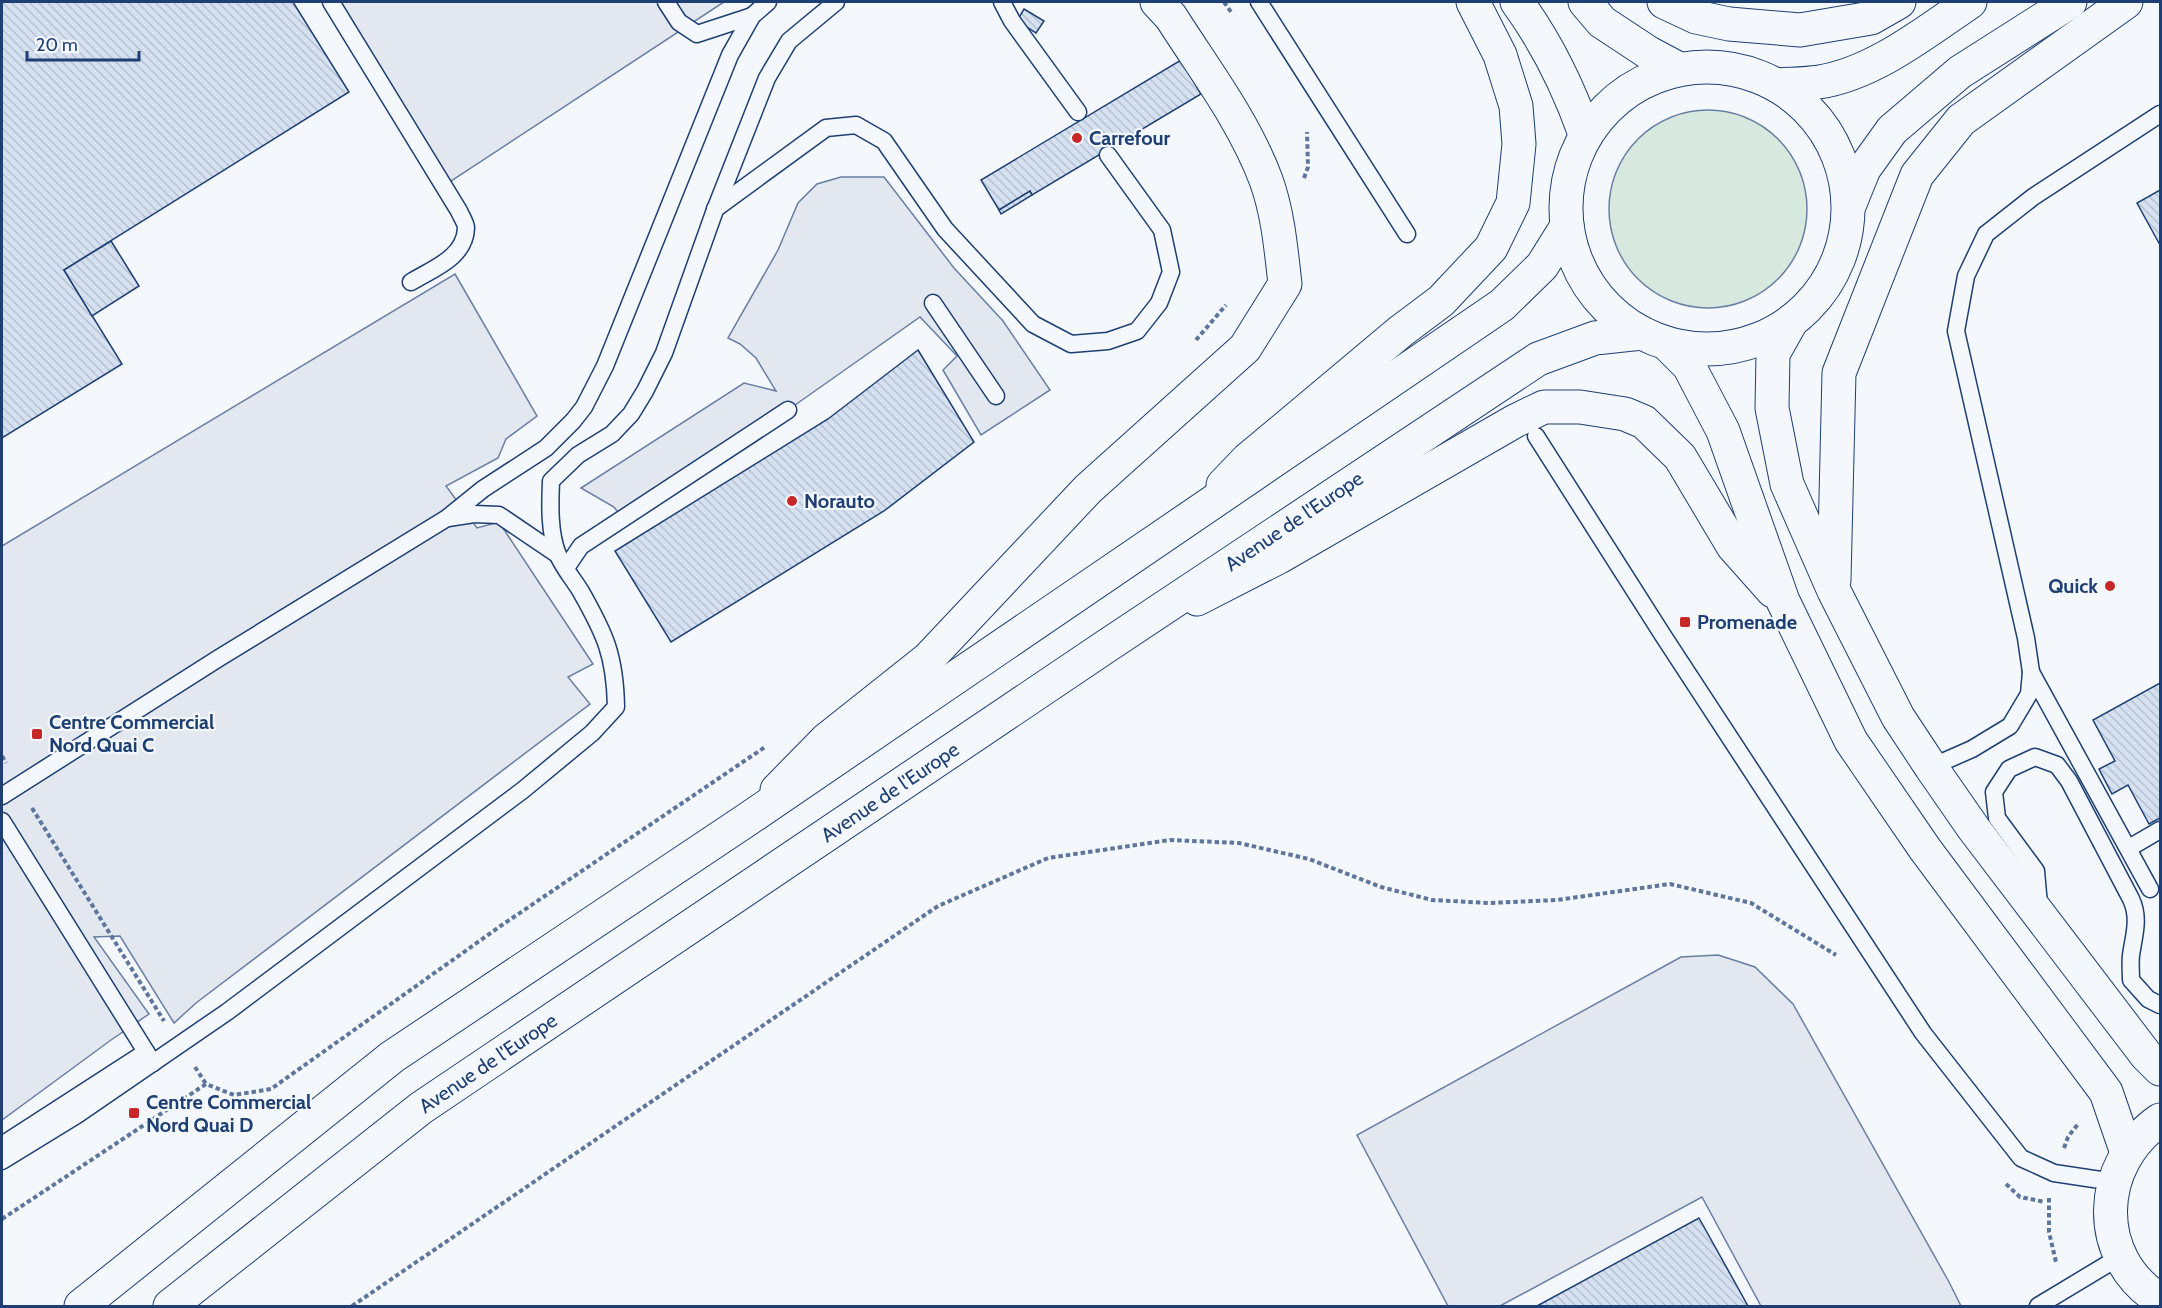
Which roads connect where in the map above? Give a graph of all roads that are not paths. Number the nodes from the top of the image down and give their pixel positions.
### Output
1 (331, 2) edge
2 (666, 2) edge
3 (768, 2) edge
4 (836, 2) edge
5 (1002, 2) edge
6 (1157, 2) edge
7 (1259, 2) edge
8 (1473, 2) edge
9 (1517, 2) edge
10 (1585, 2) edge
11 (1664, 2) edge
12 (1899, 2) edge
13 (1970, 2) edge
14 (2070, 2) edge
15 (2126, 2) edge
16 (752, 16) junction
17 (1679, 69) junction
18 (1777, 85) junction
19 (1078, 112) dead end
20 (2160, 114) edge
21 (1585, 134) junction
22 (1108, 155) dead end
23 (1848, 208) junction
24 (715, 210) junction
25 (1567, 226) junction
26 (1407, 234) dead end
27 (411, 282) dead end
28 (933, 303) dead end
29 (1791, 322) junction
30 (1654, 338) junction
31 (996, 396) dead end
32 (788, 410) dead end
33 (1536, 436) dead end
34 (447, 518) junction
35 (1190, 519) junction
36 (562, 561) junction
37 (1834, 591) junction
38 (1783, 601) junction
39 (1105, 647) junction
40 (2031, 672) junction
41 (1932, 767) junction
42 (2, 796) edge
43 (748, 819) junction
44 (2, 821) edge
45 (2160, 830) edge
46 (2129, 848) junction
47 (2155, 889) edge
48 (2131, 898) junction
49 (2039, 915) junction
50 (2160, 1005) edge
51 (149, 1058) junction
52 (2160, 1069) edge
53 (2160, 1120) edge
54 (2, 1145) edge
55 (2, 1161) edge
56 (2120, 1167) junction
57 (2121, 1256) junction
58 (2160, 1300) edge
59 (81, 1306) edge
60 (170, 1306) edge
61 (2038, 1306) edge

1 - 27 lane
2 - 16 lane
3 - 16 lane
4 - 24 lane
5 - 19 lane
6 - 43 street
7 - 26 lane
8 - 35 street
9 - 21 street
10 - 17 street
11 - 12 street
13 - 18 street
14 - 23 street
15 - 37 street
16 - 34 lane
17 - 18 street
17 - 21 street
18 - 23 street
20 - 40 lane
21 - 25 street
22 - 24 lane
23 - 29 street
24 - 36 lane
25 - 30 street
25 - 35 street
28 - 31 lane
29 - 30 street
29 - 37 street
30 - 38 street
30 - 39 street, Avenue de l'Europe
32 - 36 lane
33 - 56 lane
34 - 36 lane
34 - 42 lane
35 - 43 street
36 - 51 lane
37 - 41 street
38 - 39 street
38 - 56 street
39 - 60 street, Avenue de l'Europe
40 - 41 lane
40 - 46 lane
41 - 49 street
43 - 59 street
44 - 51 lane
45 - 46 lane
46 - 47 lane
47 - 48 lane
48 - 49 lane
48 - 50 lane
49 - 52 street
51 - 54 lane
51 - 55 lane
53 - 56 street
56 - 57 street
57 - 58 street
57 - 61 lane

